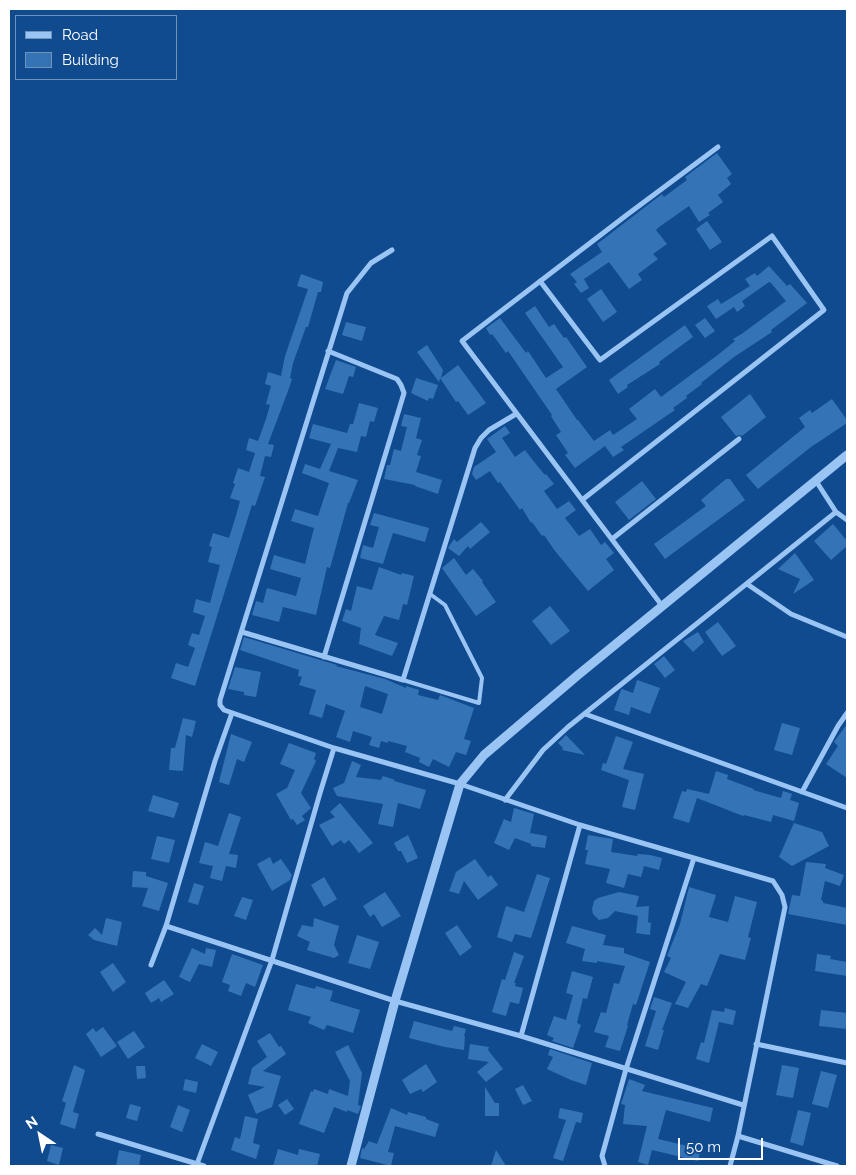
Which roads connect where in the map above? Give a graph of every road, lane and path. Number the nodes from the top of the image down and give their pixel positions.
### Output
1 (718, 147) dead end
2 (392, 250) dead end
3 (540, 280) junction
4 (328, 352) junction
5 (516, 414) junction
6 (739, 440) dead end
7 (847, 455) edge
8 (816, 481) junction
9 (582, 500) junction
10 (836, 512) junction
11 (847, 520) edge
12 (612, 539) junction
13 (747, 584) junction
14 (430, 594) junction
15 (663, 607) junction
16 (242, 632) junction
17 (847, 636) edge
18 (324, 657) junction
19 (403, 680) junction
20 (232, 713) junction
21 (847, 713) edge
22 (585, 714) junction
23 (334, 748) junction
24 (460, 784) junction
25 (802, 792) junction
26 (506, 800) junction
27 (847, 808) edge
28 (580, 825) junction
29 (694, 858) junction
30 (166, 926) junction
31 (272, 960) junction
32 (151, 965) dead end
33 (394, 1001) junction
34 (521, 1036) junction
35 (756, 1044) junction
36 (847, 1062) edge
37 (626, 1069) junction
38 (743, 1105) junction
39 (98, 1134) dead end
40 (738, 1136) junction
41 (197, 1164) junction
42 (204, 1166) edge
43 (351, 1166) edge
44 (604, 1166) edge
45 (730, 1166) edge
46 (838, 1166) edge

1 - 3 street
2 - 4 street
3 - 5 street
3 - 9 street
4 - 16 street
4 - 18 street
5 - 9 street
5 - 14 street
6 - 12 street
7 - 8 street
8 - 10 street
8 - 15 street
9 - 12 street
10 - 11 street
10 - 13 street
12 - 15 street
13 - 17 street
13 - 22 street
14 - 19 street
14 - 19 lane
15 - 24 street
16 - 18 street
16 - 20 street
18 - 19 street
20 - 23 street
20 - 30 street
21 - 25 street
22 - 25 street
22 - 26 street
23 - 24 street
23 - 31 street
24 - 26 street
24 - 33 street
25 - 27 street
26 - 28 street
28 - 29 street
28 - 34 street
29 - 35 street
29 - 37 street
30 - 31 street
30 - 32 street
31 - 33 street
31 - 41 street
33 - 34 street
33 - 43 street
34 - 37 street
35 - 36 street
35 - 38 street
37 - 38 street
37 - 44 street
38 - 40 street
39 - 41 street
40 - 45 street
40 - 46 street
41 - 42 street

